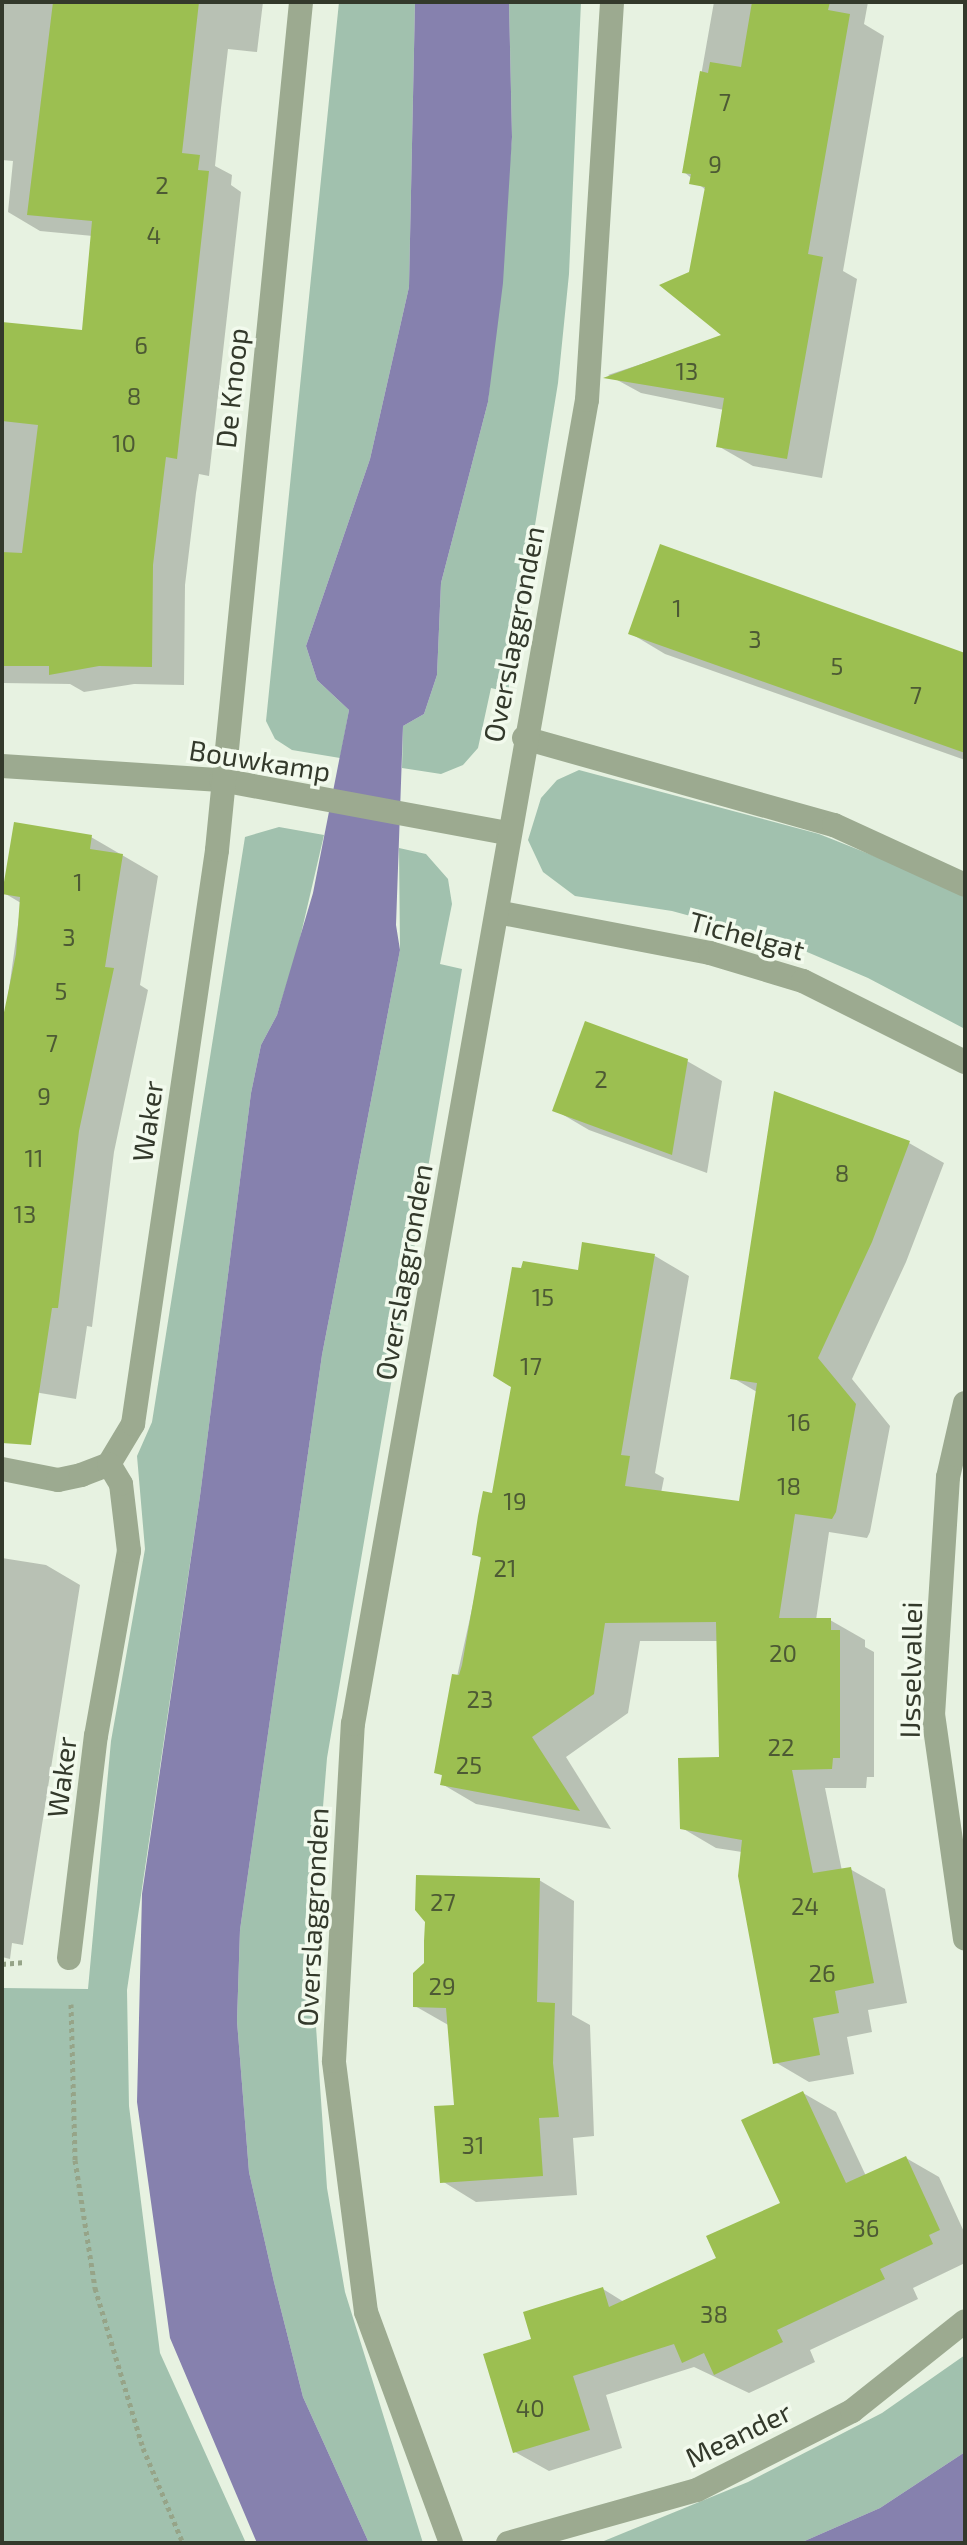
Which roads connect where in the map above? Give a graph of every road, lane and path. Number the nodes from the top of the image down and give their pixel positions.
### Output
1 (301, 2) edge
2 (612, 2) edge
3 (524, 738) junction
4 (2, 766) edge
5 (221, 780) junction
6 (506, 833) junction
7 (965, 885) edge
8 (497, 912) junction
9 (965, 1062) edge
10 (965, 1403) edge
11 (109, 1464) junction
12 (2, 1469) edge
13 (965, 1939) edge
14 (69, 1958) joint
15 (965, 2321) edge
16 (183, 2543) edge
17 (451, 2543) edge
18 (508, 2543) edge

1 - 5 street, De Knoop
2 - 3 street, Overslaggronden
3 - 6 street, Overslaggronden
3 - 7 street
4 - 5 street, Bouwkamp
5 - 6 street, Bouwkamp
5 - 11 street, Waker
6 - 8 street, Overslaggronden
8 - 9 street, Tichelgat
8 - 17 street, Overslaggronden
10 - 13 street, IJsselvallei
11 - 12 street
11 - 14 street, Waker
14 - 16 path
15 - 18 street, Meander

